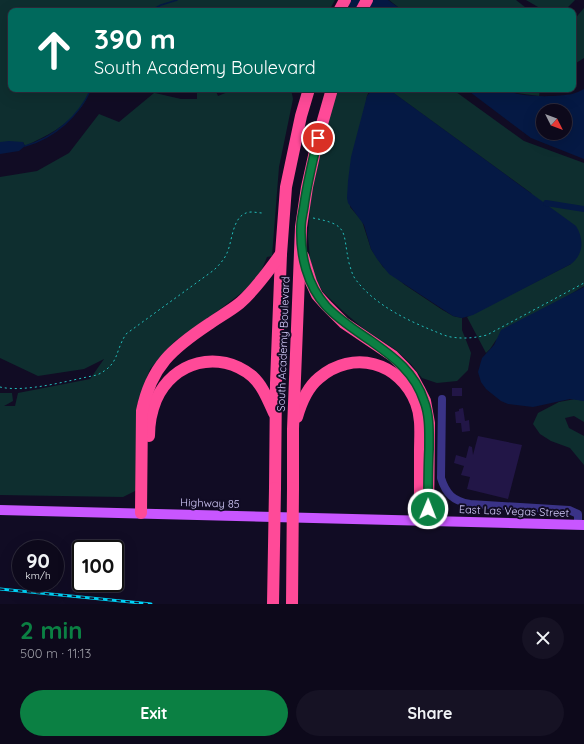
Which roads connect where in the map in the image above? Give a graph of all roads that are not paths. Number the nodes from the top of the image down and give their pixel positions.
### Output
1 (308, 92) edge
2 (331, 92) edge
3 (301, 227) junction
4 (282, 254) junction
5 (442, 399) dead end
6 (276, 416) junction
7 (293, 429) junction
8 (0, 510) edge
9 (145, 513) junction
10 (424, 521) junction
11 (581, 525) edge
12 (273, 604) edge
13 (292, 604) edge

1 - 4 highway, South Academy Boulevard
2 - 3 highway, South Academy Boulevard
3 - 7 highway, South Academy Boulevard
3 - 10 highway
4 - 6 highway, South Academy Boulevard
4 - 9 highway
5 - 11 lane
6 - 9 highway
6 - 12 highway, South Academy Boulevard, bridge
7 - 10 highway
7 - 13 highway, South Academy Boulevard, bridge
8 - 9 main road, Highway 85
9 - 10 main road, Highway 85
10 - 11 main road, East Las Vegas Street

